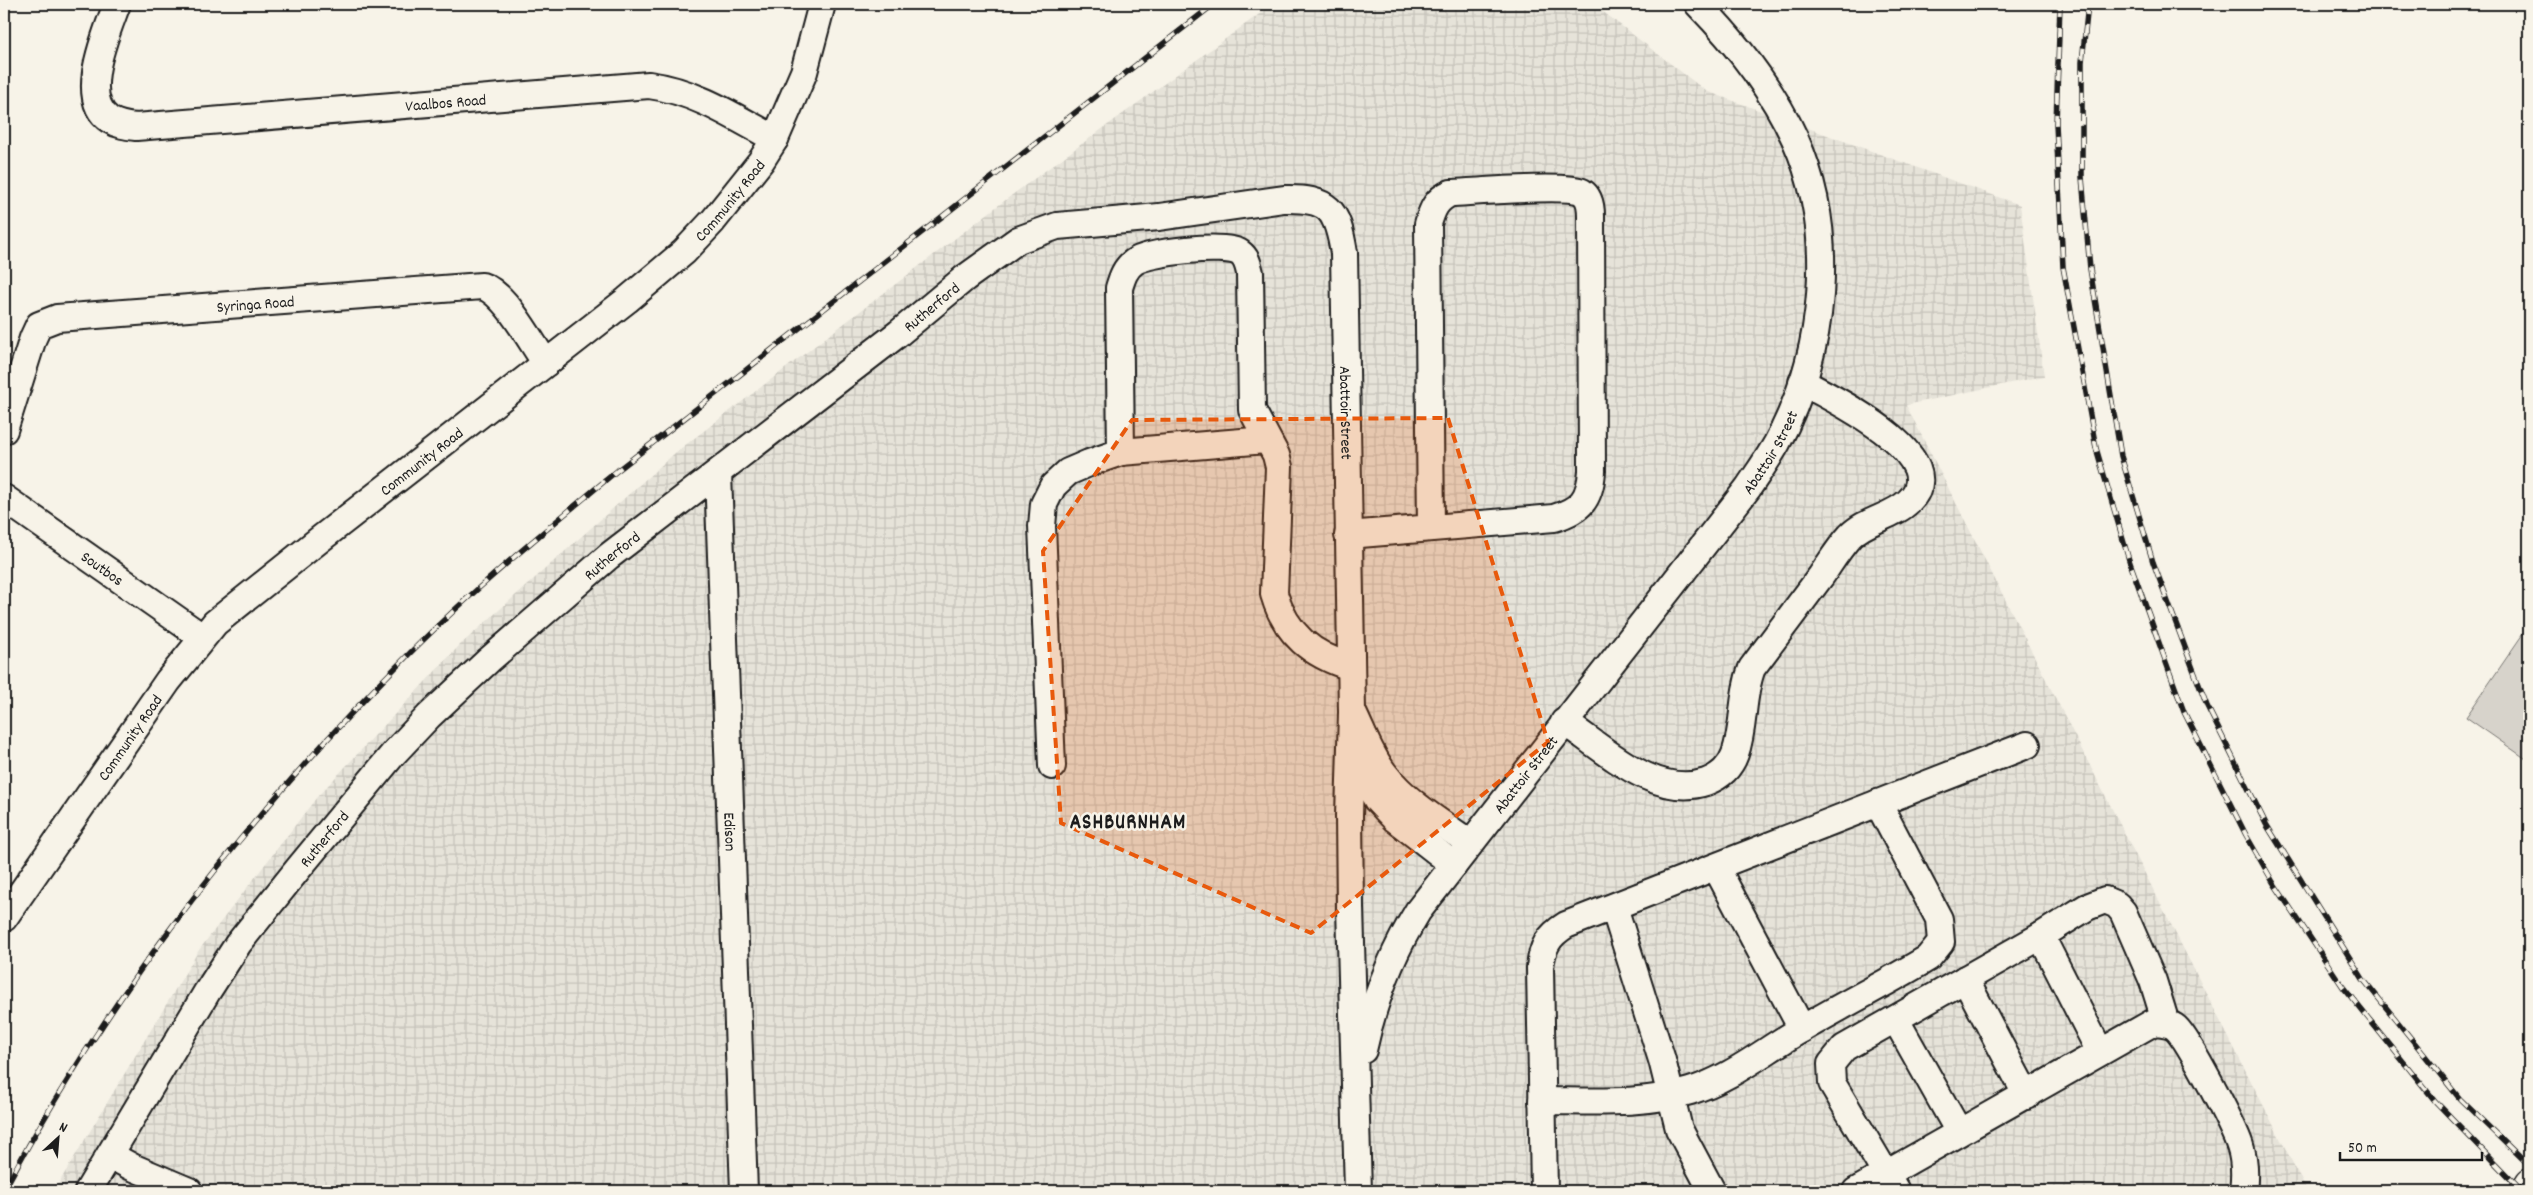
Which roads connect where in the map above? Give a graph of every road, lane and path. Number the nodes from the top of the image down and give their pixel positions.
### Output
1 (117, 4) edge
2 (822, 4) edge
3 (1698, 4) edge
4 (775, 139) junction
5 (1328, 206) joint
6 (546, 363) junction
7 (1802, 382) junction
8 (4, 430) edge
9 (1266, 440) junction
10 (1120, 452) junction
11 (718, 473) junction
12 (4, 498) edge
13 (1431, 528) junction
14 (1348, 535) junction
15 (202, 637) junction
16 (1351, 667) junction
17 (1352, 712) junction
18 (1564, 722) junction
19 (2026, 744) dead end
20 (1351, 756) junction
21 (1052, 766) dead end
22 (1878, 803) junction
23 (1470, 843) junction
24 (1454, 865) junction
25 (1716, 868) junction
26 (1614, 906) junction
27 (4, 918) edge
28 (2041, 936) junction
29 (1965, 979) junction
30 (1896, 1020) junction
31 (2166, 1023) junction
32 (1802, 1029) junction
33 (2100, 1052) junction
34 (1356, 1082) junction
35 (1669, 1095) junction
36 (2026, 1096) junction
37 (1542, 1101) junction
38 (1959, 1132) junction
39 (110, 1155) junction
40 (1891, 1182) edge
41 (2529, 1183) edge
42 (88, 1191) edge
43 (189, 1191) edge
44 (744, 1191) edge
45 (1358, 1191) edge
46 (1544, 1191) edge
47 (1712, 1191) edge
48 (1856, 1191) edge
49 (2243, 1191) edge
50 (2524, 1191) edge

1 - 4 street, Vaalbos Road
2 - 4 street, Community Road
3 - 7 street, Abattoir Street
4 - 6 street, Community Road
5 - 11 street, Rutherford
5 - 14 street, Abattoir Street
6 - 8 street, Syringa Road
6 - 15 street, Community Road
7 - 18 street, Abattoir Street
7 - 18 street
9 - 10 street
9 - 10 street
9 - 16 street
10 - 21 street
11 - 39 street, Rutherford
11 - 44 street, Edison
12 - 15 street, Soutbos
13 - 13 street
13 - 14 street
14 - 16 street, Abattoir Street
15 - 27 street, Community Road
16 - 17 street, Abattoir Street
17 - 20 street, Abattoir Street
17 - 23 street, Abattoir Street
18 - 23 street, Abattoir Street
19 - 22 street
20 - 24 street
20 - 34 street, Abattoir Street
22 - 25 street
22 - 32 street
23 - 24 street, Abattoir Street
24 - 34 street, Abattoir Street
25 - 26 street
25 - 32 street
26 - 35 street
26 - 37 street
28 - 29 street
28 - 31 street
28 - 33 street
29 - 30 street
29 - 36 street
30 - 38 street
30 - 40 street
31 - 33 street
31 - 49 street
32 - 35 street
33 - 36 street
34 - 45 street, Abattoir Street
35 - 37 street
35 - 47 street
36 - 38 street
37 - 46 street
38 - 40 street
39 - 42 street, Rutherford
39 - 43 street
40 - 48 street
41 - 50 highway

